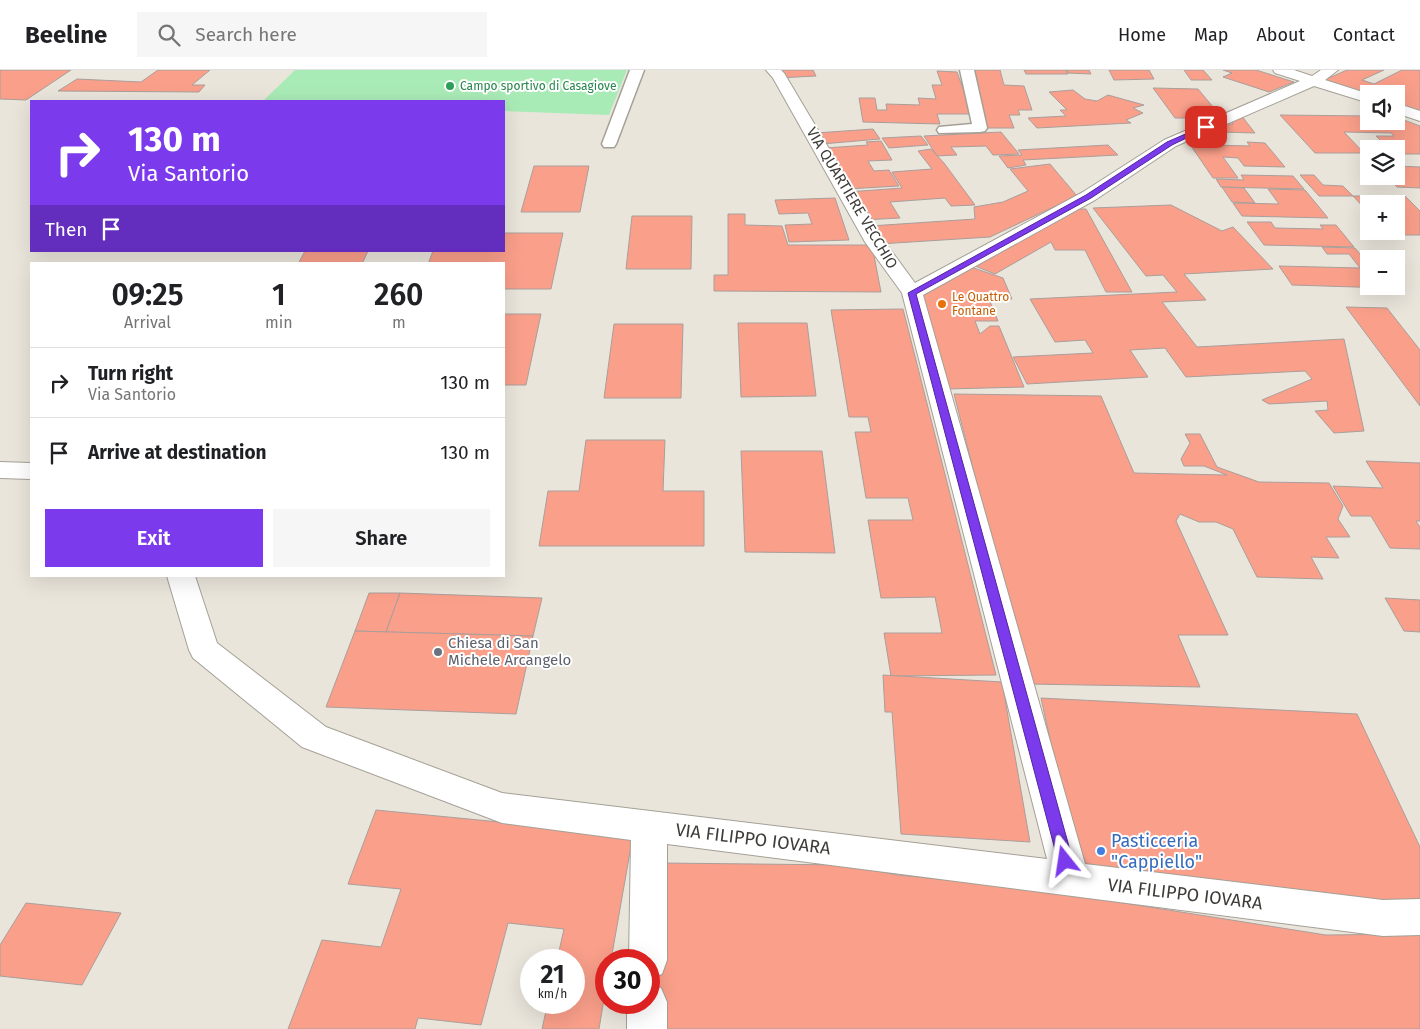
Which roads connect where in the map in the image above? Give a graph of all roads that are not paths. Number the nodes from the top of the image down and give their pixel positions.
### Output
1 (637, 70) edge
2 (773, 70) edge
3 (967, 70) edge
4 (1280, 70) edge
5 (1331, 70) edge
6 (1316, 80) junction
7 (1360, 95) edge
8 (1405, 111) edge
9 (1420, 116) edge
10 (944, 130) dead end
11 (609, 144) dead end
12 (912, 293) junction
13 (0, 470) edge
14 (30, 471) edge
15 (181, 577) edge
16 (649, 826) junction
17 (1070, 880) junction
18 (1420, 917) edge
19 (648, 949) edge
20 (647, 1014) edge
21 (647, 1029) edge

1 - 11 lane
2 - 12 street, VIA QUARTIERE VECCHIO
3 - 10 lane
4 - 6 street
5 - 6 street
6 - 7 street
6 - 12 street
8 - 9 street
12 - 17 street, VIA QUARTIERE VECCHIO
13 - 14 street
15 - 16 street, VIA FILIPPO IOVARA
16 - 17 street, VIA FILIPPO IOVARA
16 - 19 street
17 - 18 street, VIA FILIPPO IOVARA
20 - 21 street

